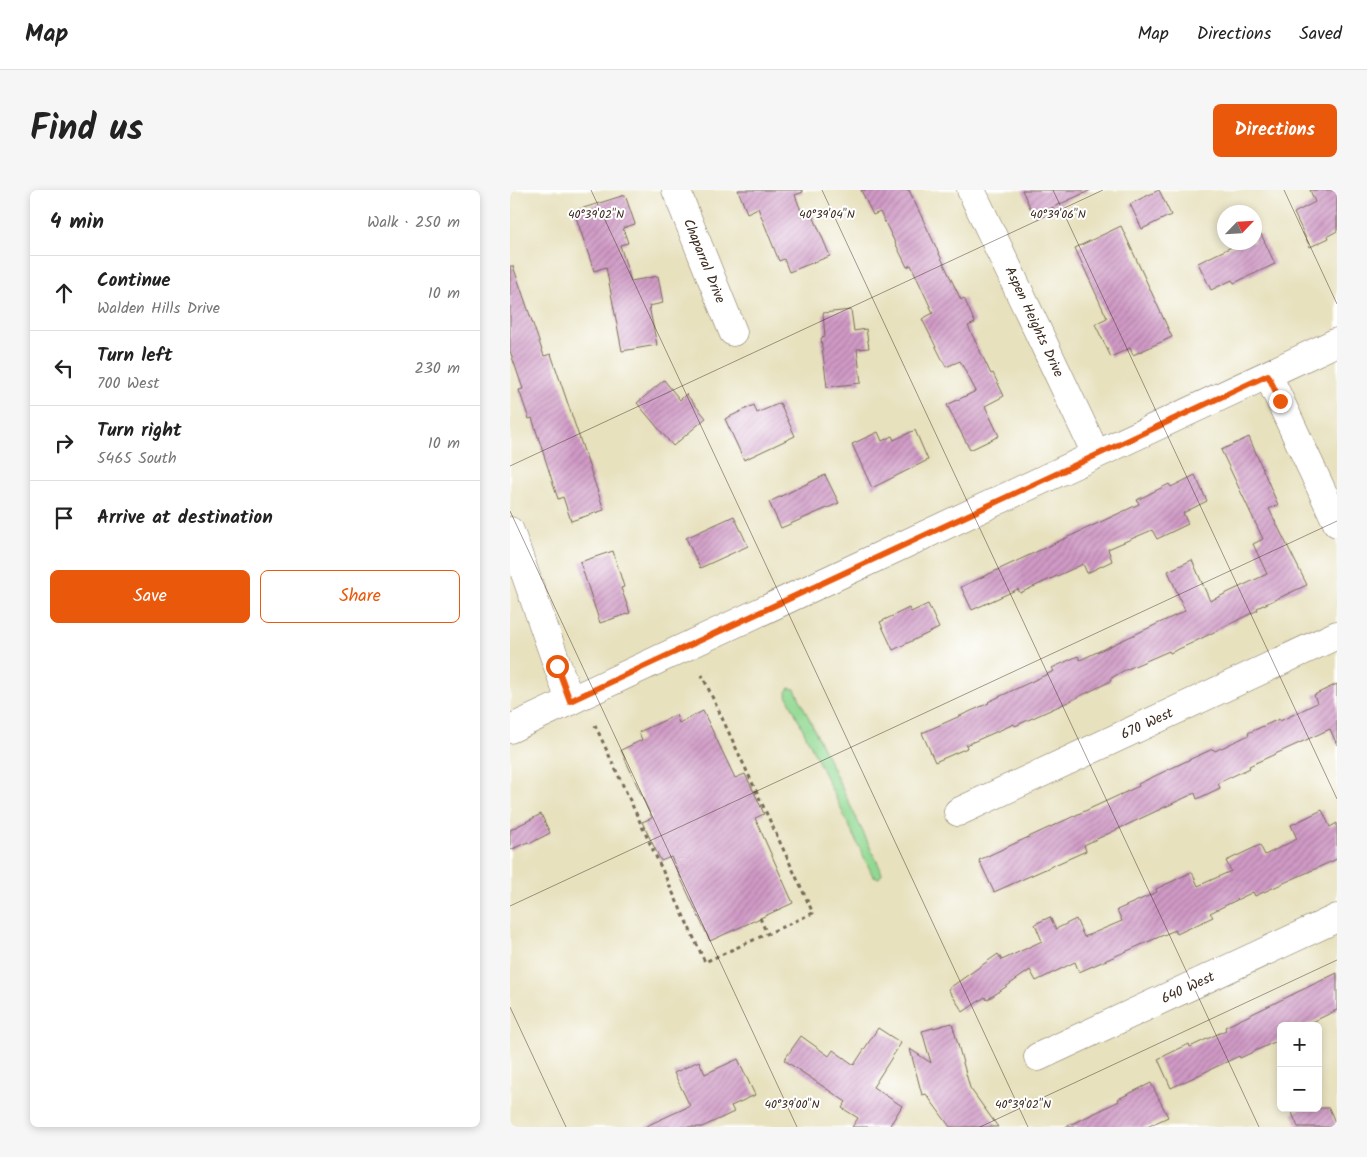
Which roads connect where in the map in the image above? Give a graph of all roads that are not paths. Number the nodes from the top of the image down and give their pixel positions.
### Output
1 (676, 190) edge
2 (971, 190) edge
3 (733, 332) dead end
4 (1337, 342) edge
5 (1268, 375) junction
6 (1096, 454) junction
7 (1337, 523) edge
8 (510, 531) edge
9 (1337, 635) edge
10 (570, 701) junction
11 (510, 729) edge
12 (958, 812) dead end
13 (1337, 918) edge
14 (1038, 1057) dead end

1 - 3 street, Chaparral Drive
2 - 6 street, Aspen Heights Drive
4 - 5 street
5 - 6 street
5 - 7 street
6 - 10 street
8 - 10 street
9 - 12 street, 670 West
10 - 11 street
13 - 14 street, 640 West

